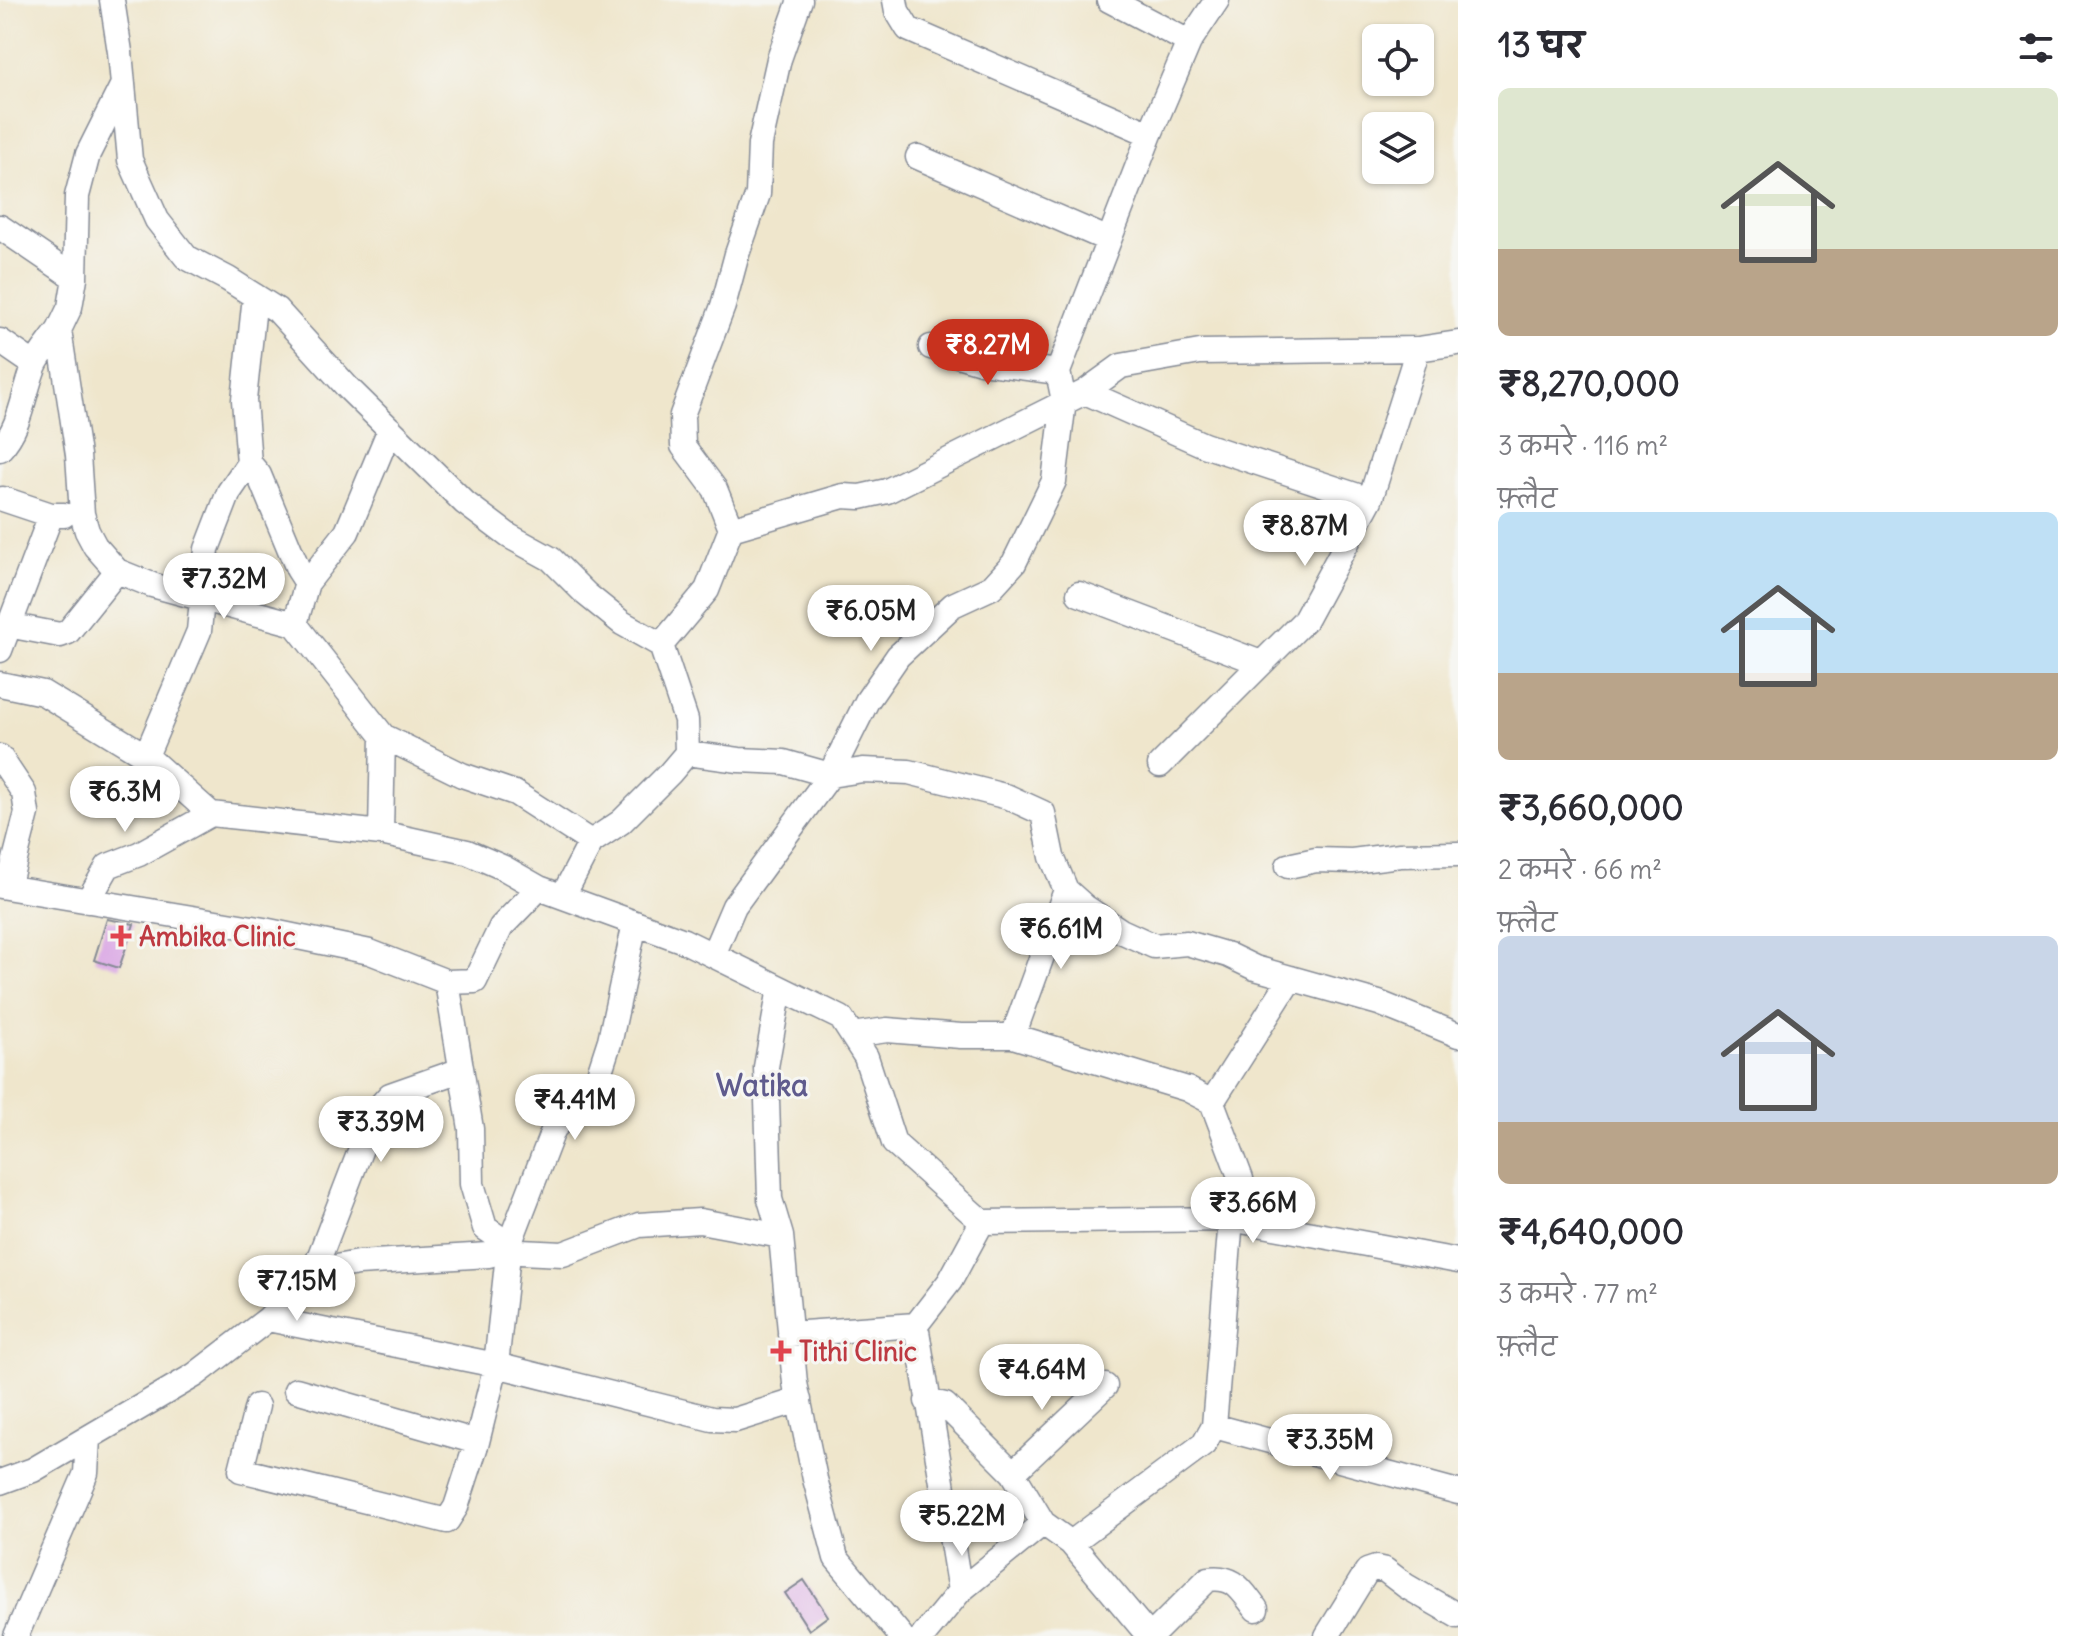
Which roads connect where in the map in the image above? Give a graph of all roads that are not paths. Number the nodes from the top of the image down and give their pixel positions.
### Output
1 (112, 0) edge
2 (800, 0) edge
3 (895, 0) edge
4 (1109, 0) edge
5 (1217, 0) edge
6 (1189, 42) junction
7 (123, 84) junction
8 (1150, 134) junction
9 (918, 157) dead end
10 (0, 227) edge
11 (1109, 240) junction
12 (75, 278) junction
13 (255, 296) junction
14 (59, 330) junction
15 (0, 341) edge
16 (1458, 343) edge
17 (931, 347) dead end
18 (1418, 349) junction
19 (35, 365) junction
20 (1058, 372) junction
21 (1075, 396) junction
22 (390, 429) junction
23 (0, 449) edge
24 (249, 463) junction
25 (3, 499) dead end
26 (1370, 500) junction
27 (82, 514) junction
28 (51, 515) junction
29 (731, 529) junction
30 (117, 571) junction
31 (307, 583) junction
32 (1079, 594) dead end
33 (203, 599) junction
34 (295, 624) junction
35 (8, 625) junction
36 (661, 645) junction
37 (0, 650) edge
38 (1261, 663) junction
39 (0, 684) edge
40 (383, 736) junction
41 (687, 753) junction
42 (146, 756) junction
43 (0, 757) edge
44 (1160, 765) dead end
45 (830, 775) junction
46 (211, 814) junction
47 (381, 833) junction
48 (591, 842) junction
49 (1458, 854) edge
50 (1288, 866) dead end
51 (4, 886) edge
52 (539, 888) junction
53 (1066, 890) junction
54 (563, 896) junction
55 (88, 901) junction
56 (635, 923) junction
57 (713, 955) junction
58 (1291, 978) junction
59 (447, 982) junction
60 (780, 988) junction
61 (852, 1035) junction
62 (1458, 1035) edge
63 (1013, 1036) junction
64 (461, 1070) junction
65 (1212, 1102) junction
66 (1231, 1219) junction
67 (982, 1222) junction
68 (781, 1236) junction
69 (509, 1245) junction
70 (1458, 1261) edge
71 (314, 1271) junction
72 (268, 1319) junction
73 (916, 1325) junction
74 (790, 1334) junction
75 (496, 1365) junction
76 (1105, 1386) dead end
77 (296, 1390) dead end
78 (799, 1400) junction
79 (927, 1401) junction
80 (257, 1406) dead end
81 (1214, 1426) junction
82 (88, 1438) junction
83 (477, 1442) junction
84 (1013, 1473) junction
85 (0, 1482) edge
86 (1458, 1492) edge
87 (1043, 1523) junction
88 (1071, 1543) junction
89 (960, 1591) junction
90 (1256, 1609) dead end
91 (1456, 1610) edge
92 (16, 1636) edge
93 (901, 1636) edge
94 (923, 1636) edge
95 (1150, 1636) edge
96 (1327, 1636) edge

1 - 7 street
2 - 29 street
3 - 8 street
4 - 6 street
5 - 6 street
6 - 8 street
7 - 12 street
7 - 13 street
8 - 11 street
9 - 11 street
10 - 12 street
11 - 20 street
12 - 14 street
13 - 22 street
13 - 24 street
14 - 19 street
14 - 27 street
15 - 19 street
16 - 18 street
17 - 20 street
18 - 21 street
18 - 26 street
19 - 23 street
20 - 21 street
21 - 26 street
21 - 29 street
21 - 45 street
22 - 31 street
22 - 36 street
24 - 31 street
24 - 33 street
25 - 28 street
26 - 38 street
27 - 28 street
27 - 30 street
28 - 35 street
29 - 36 street
30 - 33 street
30 - 35 street
31 - 34 street
32 - 38 street
33 - 34 street
33 - 42 street
34 - 40 street
35 - 37 street
36 - 41 street
38 - 44 street
39 - 42 street
40 - 47 street
40 - 48 street
41 - 45 street
41 - 48 street
42 - 46 street
43 - 51 street
45 - 53 street
45 - 57 street
46 - 47 street
46 - 55 street
47 - 52 street
48 - 54 street
49 - 50 street
51 - 55 street
52 - 54 street
52 - 59 street
53 - 58 street
53 - 63 street
54 - 56 street
55 - 59 street
56 - 57 street
56 - 69 street
57 - 60 street
58 - 62 street
58 - 65 street
59 - 64 street
60 - 61 street
60 - 68 street
61 - 63 street
61 - 67 street
63 - 65 street
64 - 69 street
64 - 71 street
65 - 66 street
66 - 67 street
66 - 70 street
66 - 81 street
67 - 73 street
68 - 69 street
68 - 74 street
69 - 71 street
69 - 75 street
71 - 72 street
72 - 75 street
72 - 82 street
73 - 74 street
73 - 79 street
74 - 78 street
75 - 78 street
75 - 83 street
76 - 84 street
77 - 83 street
78 - 93 street
79 - 84 street
79 - 89 street
80 - 83 street
81 - 86 street
81 - 88 street
82 - 85 street
82 - 92 street
84 - 87 street
87 - 88 street
87 - 89 street
88 - 95 street
89 - 94 street
90 - 95 street
91 - 96 street

